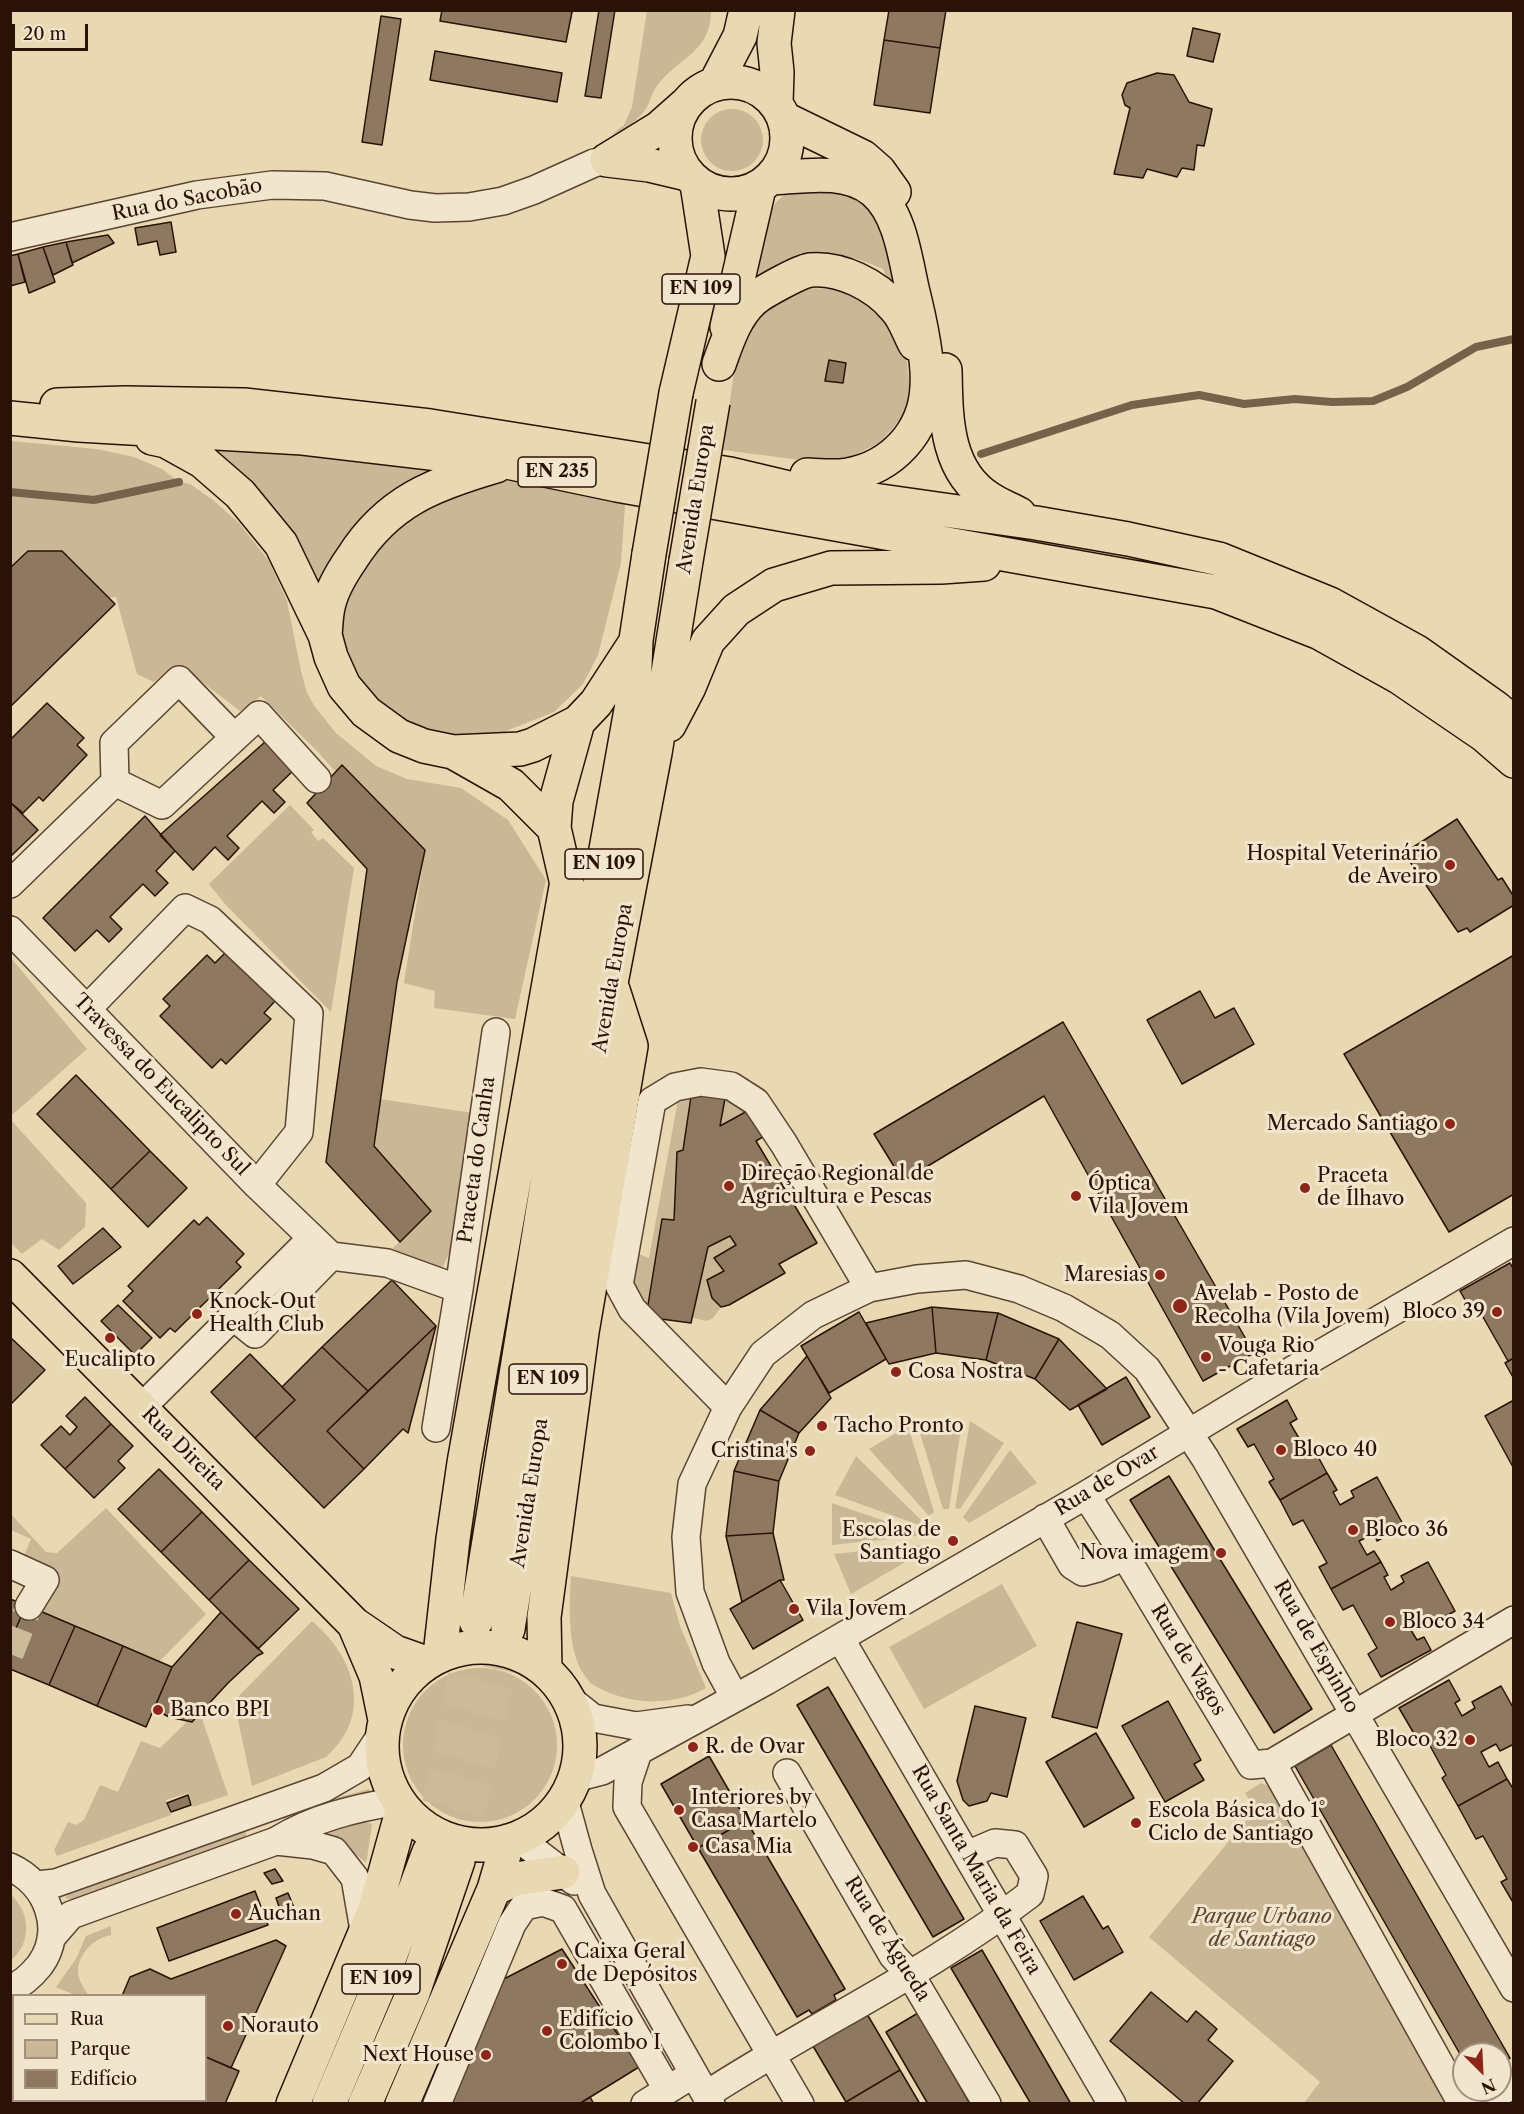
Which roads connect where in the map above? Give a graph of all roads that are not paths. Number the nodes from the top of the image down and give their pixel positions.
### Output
1 (746, 10) edge
2 (778, 10) edge
3 (715, 84) junction
4 (685, 105) junction
5 (781, 111) junction
6 (607, 160) junction
7 (692, 179) junction
8 (765, 183) junction
9 (10, 237) edge
10 (719, 364) junction
11 (926, 367) junction
12 (10, 407) edge
13 (10, 418) edge
14 (79, 425) junction
15 (507, 462) junction
16 (730, 474) junction
17 (1036, 523) junction
18 (1030, 560) junction
19 (325, 635) junction
20 (636, 640) junction
21 (578, 722) junction
22 (1514, 723) edge
23 (234, 737) junction
24 (453, 752) junction
25 (655, 753) junction
26 (1514, 761) edge
27 (317, 779) dead end
28 (115, 782) junction
29 (554, 828) junction
30 (10, 884) edge
31 (566, 887) junction
32 (10, 930) edge
33 (611, 983) junction
34 (87, 1009) junction
35 (496, 1032) dead end
36 (565, 1088) junction
37 (258, 1185) junction
38 (1514, 1241) edge
39 (321, 1248) junction
40 (10, 1276) edge
41 (459, 1288) junction
42 (869, 1288) junction
43 (142, 1407) junction
44 (728, 1407) junction
45 (436, 1428) dead end
46 (1189, 1432) junction
47 (1086, 1495) junction
48 (1045, 1518) junction
49 (1125, 1556) junction
50 (10, 1564) edge
51 (29, 1606) tunnel mouth
52 (1514, 1620) edge
53 (476, 1621) tunnel mouth
54 (354, 1624) junction
55 (508, 1629) tunnel mouth
56 (840, 1638) junction
57 (433, 1659) junction
58 (545, 1669) junction
59 (568, 1698) junction
60 (735, 1698) junction
61 (1355, 1713) junction
62 (698, 1718) junction
63 (384, 1727) junction
64 (638, 1752) junction
65 (1261, 1764) junction
66 (787, 1773) dead end
67 (570, 1789) junction
68 (401, 1804) junction
69 (513, 1839) junction
70 (276, 1841) junction
71 (967, 1855) junction
72 (10, 1867) edge
73 (563, 1872) junction
74 (37, 1885) junction
75 (494, 1889) junction
76 (592, 1894) junction
77 (1003, 1915) junction
78 (365, 1936) junction
79 (51, 1938) junction
80 (910, 1974) junction
81 (1514, 1988) edge
82 (10, 1989) edge
83 (772, 2056) junction
84 (1514, 2084) edge
85 (667, 2089) junction
86 (703, 2091) edge
87 (293, 2103) edge
88 (329, 2103) edge
89 (365, 2103) edge
90 (402, 2103) edge
91 (436, 2103) edge
92 (645, 2103) edge
93 (800, 2103) edge
94 (987, 2103) edge
95 (1112, 2103) edge
96 (1462, 2103) edge
97 (1479, 2103) edge

1 - 3 main road
2 - 5 main road, Avenida Europa / EN 109
3 - 4 main road
3 - 5 main road
4 - 6 main road
4 - 7 main road, Avenida Europa / EN 109
5 - 8 main road, Avenida Europa / EN 109
5 - 17 main road
6 - 7 main road
6 - 9 street, Rua do Sacobão
7 - 8 main road
7 - 20 main road, Avenida Europa / EN 109, bridge
8 - 10 main road, Avenida Europa / EN 109
8 - 11 main road
10 - 11 main road
10 - 25 main road, Avenida Europa / EN 109, bridge
11 - 16 main road
12 - 16 main road, EN 235
13 - 14 main road, EN 235
14 - 15 main road, EN 235
14 - 19 main road
15 - 18 main road, EN 235
15 - 19 main road
16 - 17 main road, EN 235
17 - 22 main road, EN 235
18 - 25 main road
18 - 26 main road, EN 235
19 - 24 main road
20 - 21 main road
20 - 36 main road, Avenida Europa / EN 109
21 - 24 main road
21 - 29 main road
23 - 27 street
23 - 28 street
23 - 28 street
24 - 29 main road
25 - 33 main road, Avenida Europa / EN 109
28 - 30 street
29 - 31 main road
31 - 36 main road
31 - 57 main road
32 - 34 street, Travessa do Eucalipto Sul
33 - 55 main road, Avenida Europa / EN 109
33 - 58 main road
34 - 37 street, Travessa do Eucalipto Sul
34 - 37 street
35 - 41 street, Praceta do Canha
36 - 53 main road, Avenida Europa / EN 109
37 - 39 street, Travessa do Eucalipto Sul
38 - 46 street, Rua de Ovar
39 - 41 street
39 - 43 street
40 - 43 main road, Rua Direita
41 - 45 street, Praceta do Canha
42 - 44 street, Rua de Espinho
42 - 44 street
42 - 46 street, Rua de Espinho
43 - 54 main road, Rua Direita
44 - 60 street, Rua de Espinho
46 - 47 street, Rua de Ovar
46 - 61 street, Rua de Espinho
47 - 48 street, Rua de Ovar
47 - 49 street, Rua de Vagos
48 - 49 street
48 - 56 street, Rua de Ovar
49 - 65 street, Rua de Vagos
50 - 51 street
52 - 61 street
54 - 57 main road
54 - 63 main road
56 - 60 street, Rua de Ovar
56 - 71 street, Rua Santa Maria da Feira
57 - 58 main road
57 - 63 main road
58 - 59 main road
59 - 62 street, Rua de Ovar
59 - 67 main road
60 - 62 street, Rua de Ovar
61 - 65 street
61 - 81 street, Rua de Espinho
62 - 64 street, Rua de Ovar
63 - 68 main road
63 - 74 street
64 - 67 street, Rua de Ovar
64 - 83 street
65 - 96 street, Rua de Vagos
66 - 80 street, Rua de Águeda
67 - 69 main road
67 - 76 street
68 - 69 main road
68 - 70 street
68 - 78 main road
69 - 73 street
69 - 75 main road
70 - 78 street
70 - 79 street
71 - 77 street, Rua Santa Maria da Feira
71 - 77 street
72 - 74 street
73 - 75 main road
73 - 76 street
74 - 79 street
75 - 90 main road
76 - 86 street
77 - 80 street
77 - 95 street, Rua Santa Maria da Feira
78 - 87 main road
79 - 82 street
80 - 83 street
80 - 94 street, Rua de Águeda
83 - 86 street
83 - 93 street
84 - 97 street
85 - 86 street
85 - 91 street
85 - 92 street
88 - 89 main road, EN 109

